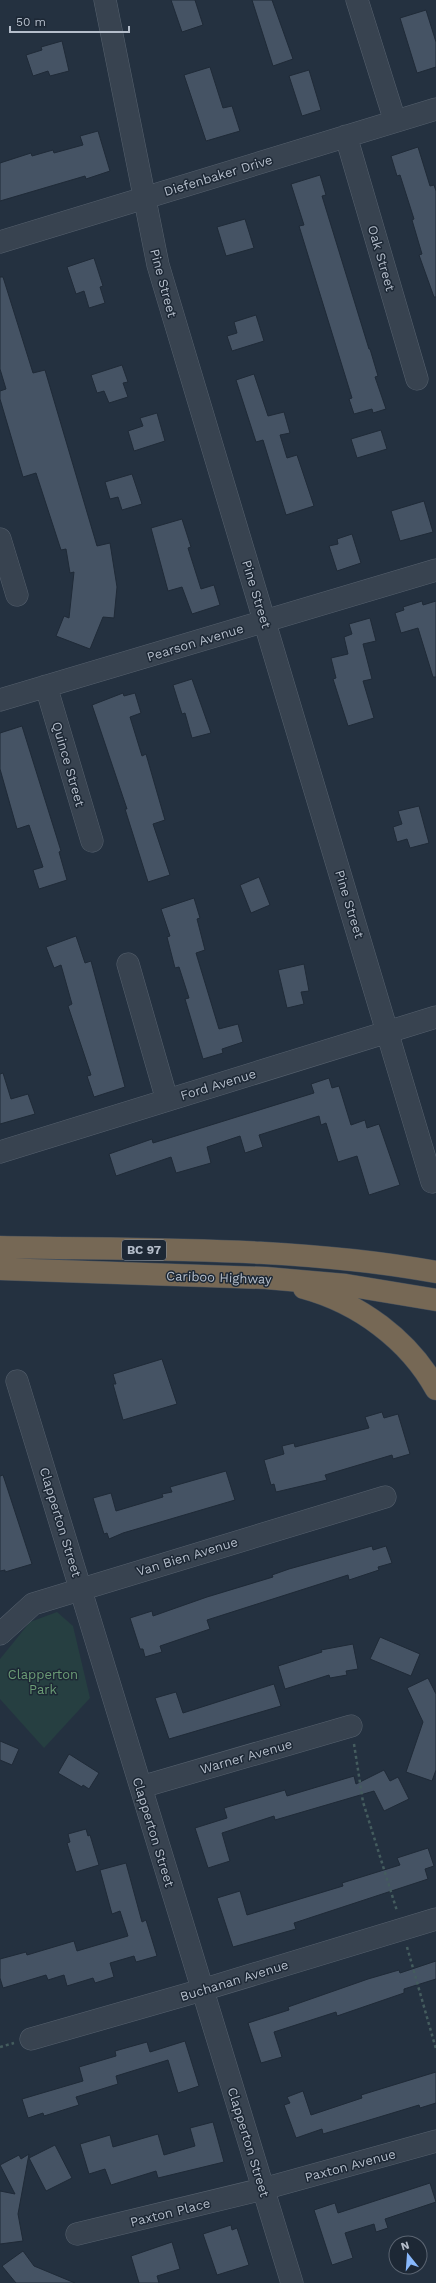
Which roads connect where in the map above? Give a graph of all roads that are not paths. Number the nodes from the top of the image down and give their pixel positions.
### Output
1 (105, 0) edge
2 (357, 0) edge
3 (436, 109) edge
4 (395, 121) junction
5 (346, 136) junction
6 (143, 198) junction
7 (0, 242) edge
8 (417, 380) dead end
9 (0, 539) edge
10 (436, 570) edge
11 (17, 595) dead end
12 (265, 621) junction
13 (46, 686) junction
14 (0, 700) edge
15 (92, 841) dead end
16 (128, 964) dead end
17 (436, 1017) edge
18 (389, 1032) junction
19 (167, 1100) junction
20 (0, 1152) edge
21 (432, 1182) dead end
22 (0, 1247) edge
23 (0, 1269) edge
24 (436, 1272) edge
25 (266, 1278) junction
26 (436, 1300) edge
27 (17, 1381) dead end
28 (436, 1389) edge
29 (385, 1497) dead end
30 (80, 1589) junction
31 (0, 1634) edge
32 (351, 1726) road end
33 (141, 1787) junction
34 (436, 1919) edge
35 (202, 1990) junction
36 (32, 2038) dead end
37 (436, 2141) edge
38 (263, 2188) junction
39 (77, 2234) dead end
40 (292, 2283) edge

1 - 6 street, Pine Street
2 - 4 street
3 - 4 street, Diefenbaker Drive
4 - 5 street, Diefenbaker Drive
5 - 6 street, Diefenbaker Drive
5 - 8 street, Oak Street
6 - 7 street, Diefenbaker Drive
6 - 12 street, Pine Street
9 - 11 street
10 - 12 street, Pearson Avenue
12 - 13 street, Pearson Avenue
12 - 18 street, Pine Street
13 - 14 street, Pearson Avenue
13 - 15 street, Quince Street
16 - 19 street
17 - 18 street, Ford Avenue
18 - 19 street, Ford Avenue
18 - 21 street, Pine Street
19 - 20 street, Ford Avenue
22 - 24 highway, Cariboo Highway / BC 97
23 - 25 highway, Cariboo Highway / BC 97
25 - 26 highway, Cariboo Highway / BC 97
25 - 28 highway
27 - 30 street, Clapperton Street
29 - 30 street, Van Bien Avenue
30 - 31 street, Van Bien Avenue
30 - 33 street, Clapperton Street
32 - 33 street, Warner Avenue
33 - 35 street, Clapperton Street
34 - 35 street, Buchanan Avenue
35 - 36 street, Buchanan Avenue
35 - 38 street, Clapperton Street
37 - 38 street, Paxton Avenue
38 - 39 street, Paxton Place
38 - 40 street, Clapperton Street

